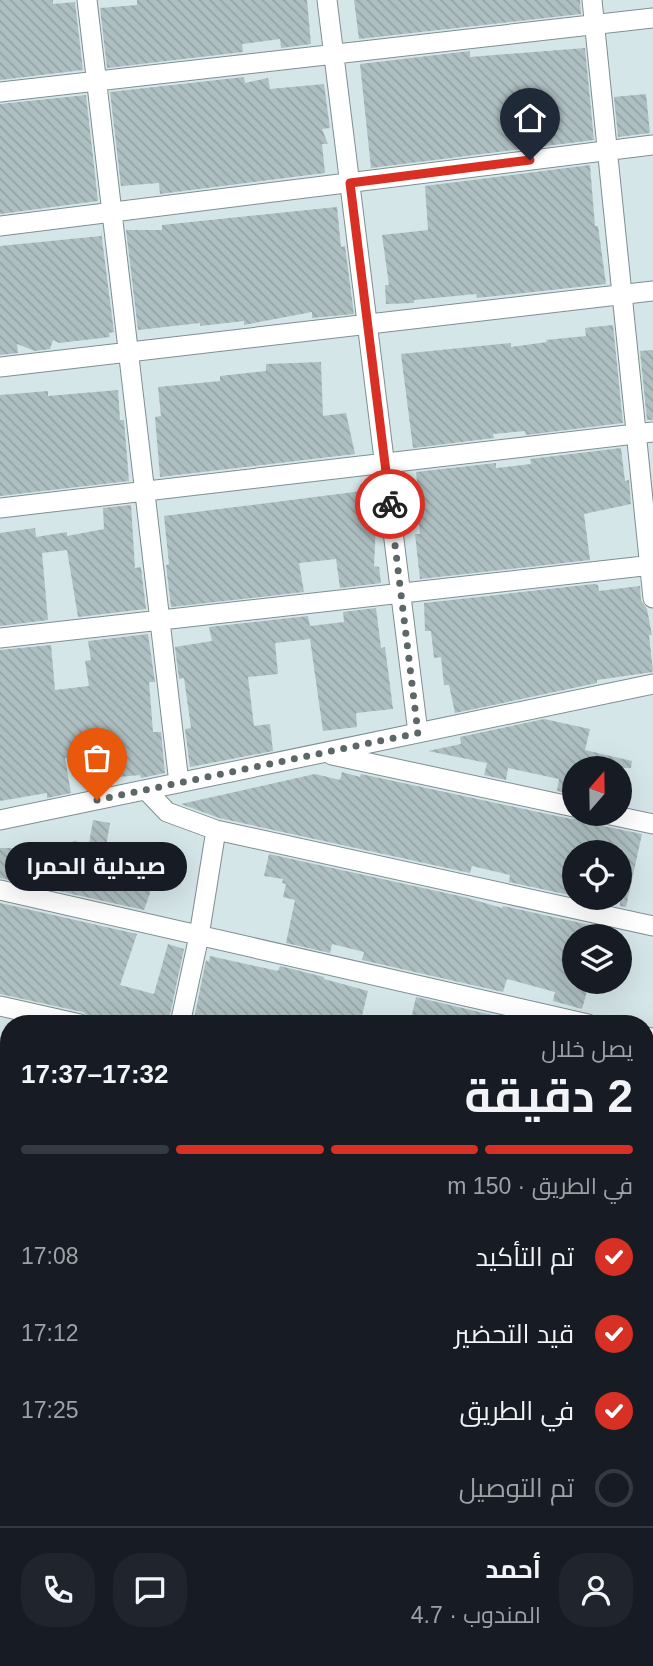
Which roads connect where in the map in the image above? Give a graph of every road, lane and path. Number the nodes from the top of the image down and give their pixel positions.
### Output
1 (87, 0) edge
2 (327, 0) edge
3 (592, 0) edge
4 (653, 18) edge
5 (594, 24) junction
6 (334, 54) junction
7 (97, 82) junction
8 (0, 92) edge
9 (653, 145) edge
10 (608, 151) junction
11 (350, 183) junction
12 (112, 212) junction
13 (0, 226) edge
14 (653, 291) edge
15 (622, 295) junction
16 (368, 324) junction
17 (128, 352) junction
18 (0, 367) edge
19 (645, 433) edge
20 (385, 463) junction
21 (145, 491) junction
22 (0, 508) edge
23 (651, 565) edge
24 (401, 593) junction
25 (653, 598) edge
26 (160, 620) junction
27 (0, 638) edge
28 (653, 684) edge
29 (418, 733) junction
30 (323, 753) junction
31 (179, 783) junction
32 (146, 790) junction
33 (562, 804) edge
34 (0, 820) edge
35 (632, 820) edge
36 (653, 824) edge
37 (216, 830) junction
38 (0, 890) edge
39 (653, 926) edge
40 (198, 936) junction
41 (0, 1006) edge
42 (40, 1015) edge
43 (182, 1015) edge
44 (548, 1015) edge

1 - 7 street
2 - 6 street
3 - 5 street
4 - 5 street
5 - 6 street
5 - 10 street
6 - 7 street
6 - 11 street
7 - 8 street
7 - 12 street
9 - 10 street
10 - 11 street
10 - 15 street
11 - 12 street
11 - 16 street
12 - 13 street
12 - 17 street
14 - 15 street
15 - 16 street
15 - 19 street
16 - 17 street
16 - 20 street
17 - 18 street
17 - 21 street
19 - 20 street
19 - 23 street
20 - 21 street
20 - 24 street
21 - 22 street
21 - 26 street
23 - 24 street
23 - 25 street
24 - 26 street
24 - 29 street
26 - 27 street
26 - 31 street
28 - 29 street
29 - 30 street
30 - 31 street
30 - 33 street
31 - 32 street
32 - 34 street
32 - 37 street
35 - 36 street
37 - 39 street
37 - 40 street
38 - 40 street
40 - 43 street
40 - 44 street
41 - 42 street

